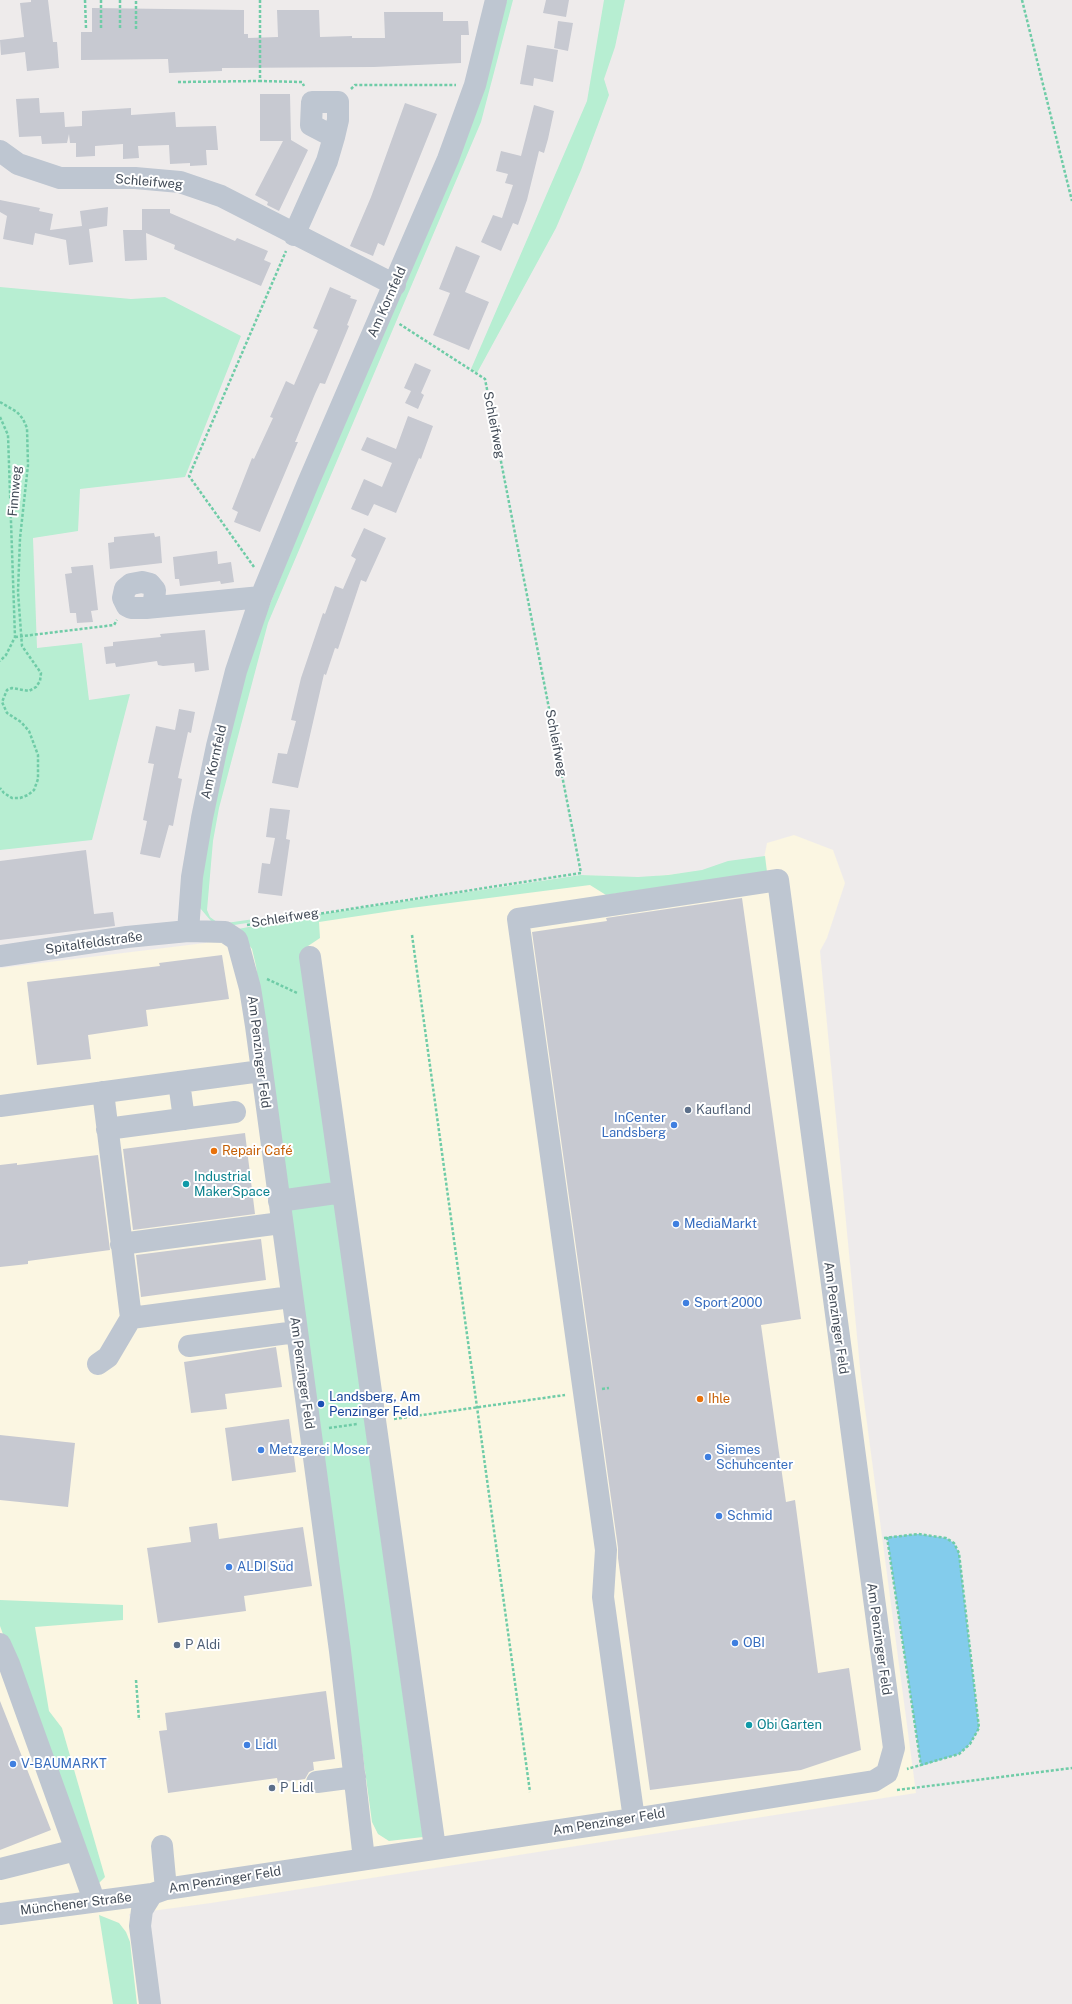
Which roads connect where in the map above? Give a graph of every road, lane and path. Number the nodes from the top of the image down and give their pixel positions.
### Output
1 (85, 0) edge
2 (101, 0) edge
3 (120, 0) edge
4 (136, 0) edge
5 (260, 0) edge
6 (496, 0) edge
7 (1022, 0) edge
8 (86, 28) dead end
9 (101, 28) dead end
10 (120, 29) dead end
11 (136, 29) dead end
12 (260, 81) junction
13 (178, 82) dead end
14 (474, 85) junction
15 (312, 102) junction
16 (338, 102) junction
17 (334, 138) junction
18 (0, 151) edge
19 (1072, 201) edge
20 (294, 234) junction
21 (395, 284) junction
22 (393, 318) junction
23 (0, 402) edge
24 (0, 417) edge
25 (264, 591) junction
26 (138, 607) joint
27 (15, 637) junction
28 (21, 637) junction
29 (0, 661) edge
30 (0, 788) edge
31 (188, 931) junction
32 (225, 932) junction
33 (412, 935) dead end
34 (0, 956) edge
35 (310, 957) dead end
36 (246, 971) junction
37 (317, 1003) junction
38 (261, 1072) junction
39 (179, 1082) junction
40 (103, 1092) junction
41 (0, 1106) edge
42 (235, 1112) dead end
43 (184, 1119) junction
44 (107, 1129) junction
45 (343, 1192) junction
46 (279, 1201) junction
47 (282, 1223) junction
48 (121, 1244) junction
49 (291, 1297) junction
50 (131, 1318) junction
51 (296, 1332) junction
52 (189, 1346) dead end
53 (98, 1364) dead end
54 (609, 1388) dead end
55 (584, 1392) junction
56 (476, 1407) junction
57 (376, 1421) junction
58 (310, 1431) junction
59 (887, 1537) junction
60 (866, 1541) junction
61 (0, 1644) edge
62 (136, 1680) dead end
63 (139, 1720) dead end
64 (920, 1766) junction
65 (1072, 1768) edge
66 (880, 1777) junction
67 (355, 1778) junction
68 (317, 1782) dead end
69 (530, 1792) dead end
70 (634, 1819) junction
71 (162, 1846) dead end
72 (435, 1848) junction
73 (76, 1850) junction
74 (364, 1859) junction
75 (0, 1869) edge
76 (159, 1891) junction
77 (94, 1900) junction
78 (0, 1914) edge
79 (150, 2004) edge

1 - 8 path
2 - 9 path
3 - 10 path
4 - 11 path
5 - 12 path
6 - 14 street, Am Kornfeld
7 - 19 path
12 - 13 path
12 - 15 path
14 - 16 path
14 - 21 street, Am Kornfeld
15 - 16 street
15 - 17 street
16 - 17 street
17 - 20 street
18 - 20 street, Schleifweg
20 - 21 street, Schleifweg
20 - 25 path
21 - 22 street, Am Kornfeld
22 - 25 street, Am Kornfeld
22 - 32 path, Schleifweg
23 - 28 path, Finnweg
24 - 27 path
25 - 26 street
25 - 31 street, Am Kornfeld
26 - 28 path
27 - 28 path
27 - 29 path
28 - 30 path, Finnweg
31 - 32 street
31 - 34 street, Spitalfeldstraße
32 - 36 street, Am Penzinger Feld
33 - 56 path
35 - 37 street
36 - 37 path
36 - 38 street, Am Penzinger Feld
37 - 45 street
38 - 39 street
38 - 46 street, Am Penzinger Feld
39 - 40 street
39 - 43 street
40 - 41 street
40 - 44 street
42 - 43 street
43 - 44 street
44 - 48 street
45 - 46 street
45 - 57 street
46 - 47 street, Am Penzinger Feld
47 - 48 street
47 - 49 street, Am Penzinger Feld
48 - 50 street
49 - 50 street
49 - 51 street, Am Penzinger Feld
50 - 53 street
51 - 52 street
51 - 58 street, Am Penzinger Feld
54 - 55 path
55 - 56 path
55 - 60 street, Am Penzinger Feld
55 - 70 street
56 - 57 path
56 - 69 path
57 - 58 path
57 - 72 street
58 - 67 street, Am Penzinger Feld
59 - 60 path
59 - 64 path
59 - 64 path
60 - 66 street, Am Penzinger Feld
61 - 73 street
62 - 63 path
64 - 66 path
65 - 66 path
66 - 70 street, Am Penzinger Feld
67 - 68 street
67 - 74 street, Am Penzinger Feld
70 - 72 street, Am Penzinger Feld
71 - 76 street
72 - 74 street, Am Penzinger Feld
73 - 75 street
73 - 77 street
74 - 76 street, Am Penzinger Feld
76 - 77 street, Münchener Straße
76 - 79 street, Am Penzinger Feld
77 - 78 street, Münchener Straße

